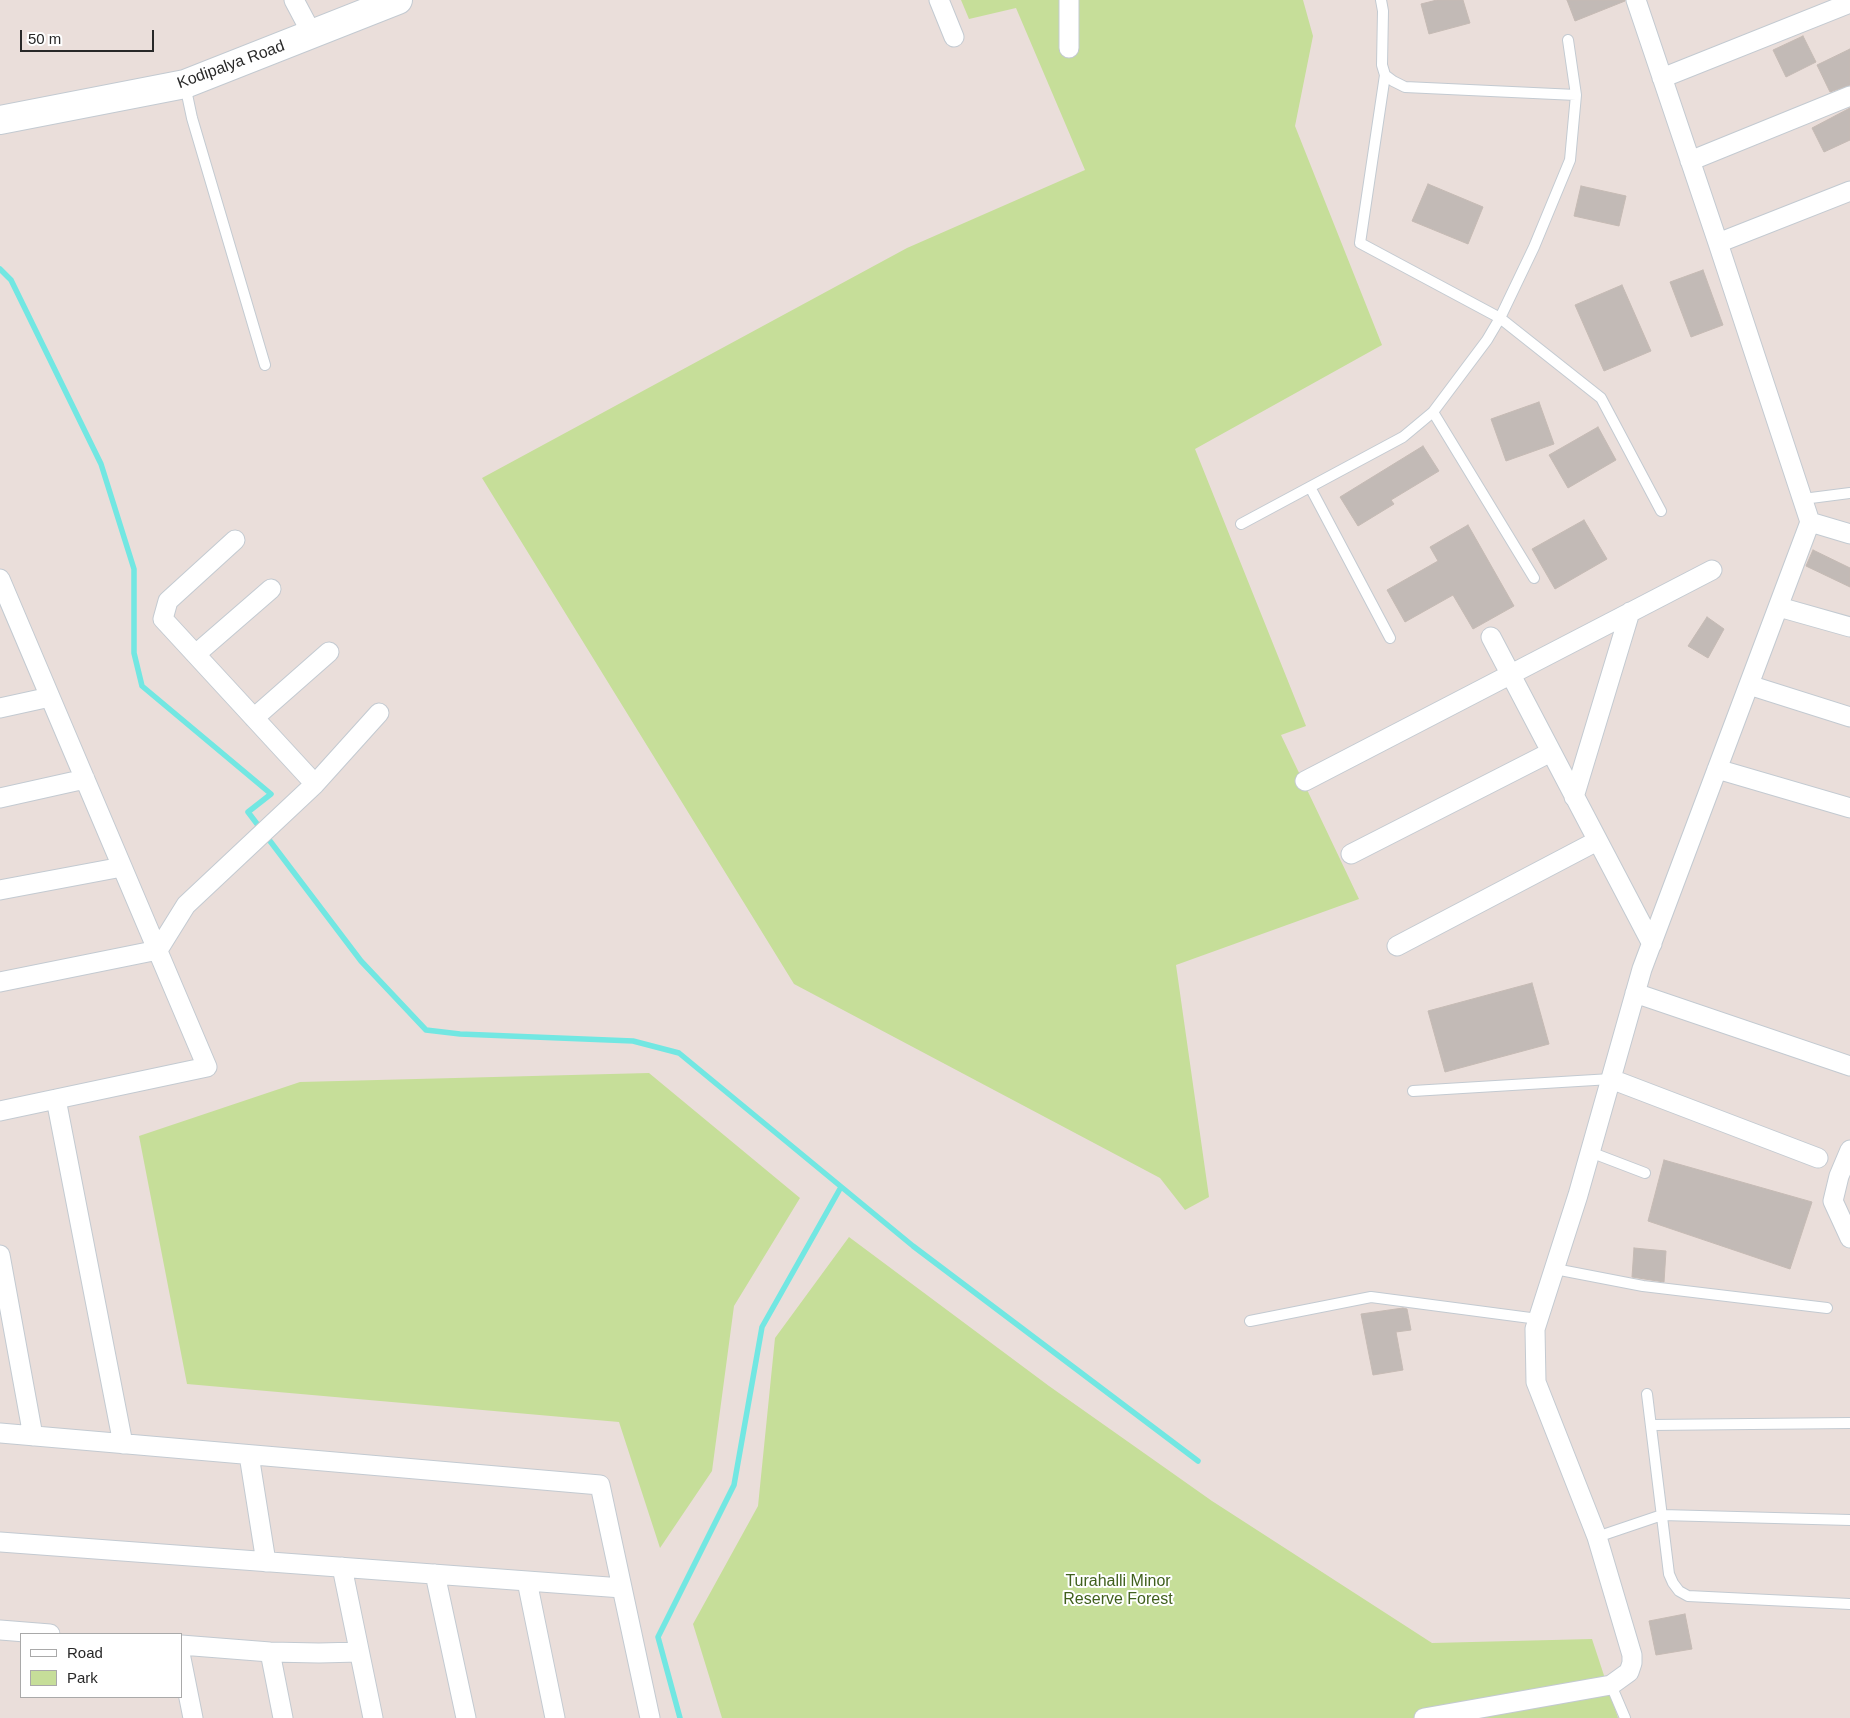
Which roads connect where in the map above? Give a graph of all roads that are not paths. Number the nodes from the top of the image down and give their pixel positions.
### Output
1 (294, 0) edge
2 (398, 0) edge
3 (939, 0) edge
4 (1069, 0) edge
5 (1381, 0) edge
6 (1636, 0) edge
7 (1850, 4) edge
8 (312, 34) junction
9 (954, 37) dead end
10 (1568, 40) dead end
11 (1069, 48) dead end
12 (1385, 75) junction
13 (1662, 78) junction
14 (185, 84) junction
15 (1576, 95) junction
16 (1850, 96) edge
17 (0, 120) edge
18 (1690, 161) junction
19 (1850, 191) edge
20 (1718, 243) junction
21 (1500, 318) junction
22 (265, 365) dead end
23 (1433, 412) junction
24 (1310, 487) junction
25 (1850, 493) edge
26 (1802, 499) junction
27 (1661, 511) dead end
28 (1810, 522) junction
29 (1241, 524) dead end
30 (1850, 534) edge
31 (235, 540) dead end
32 (1712, 570) dead end
33 (1534, 578) dead end
34 (0, 579) edge
35 (270, 590) dead end
36 (1779, 607) junction
37 (1630, 612) junction
38 (8, 617) edge
39 (1850, 627) edge
40 (1491, 637) dead end
41 (1390, 638) dead end
42 (329, 652) dead end
43 (196, 654) junction
44 (1510, 674) junction
45 (1749, 685) junction
46 (50, 697) junction
47 (0, 708) edge
48 (379, 713) dead end
49 (1850, 717) edge
50 (254, 718) junction
51 (1551, 752) junction
52 (1718, 769) junction
53 (85, 779) junction
54 (1304, 781) dead end
55 (315, 784) junction
56 (1574, 797) junction
57 (0, 798) edge
58 (1850, 808) edge
59 (1597, 841) junction
60 (1351, 854) dead end
61 (122, 867) junction
62 (0, 890) edge
63 (1652, 944) junction
64 (1397, 946) dead end
65 (158, 950) junction
66 (0, 982) edge
67 (1635, 993) junction
68 (1850, 1066) edge
69 (1611, 1079) junction
70 (1413, 1090) dead end
71 (56, 1099) junction
72 (0, 1111) edge
73 (1850, 1150) edge
74 (1590, 1152) junction
75 (1818, 1158) dead end
76 (1645, 1173) dead end
77 (1850, 1238) edge
78 (0, 1255) edge
79 (1555, 1268) junction
80 (1827, 1308) dead end
81 (1538, 1319) junction
82 (1250, 1321) dead end
83 (1647, 1394) dead end
84 (1850, 1423) edge
85 (1652, 1425) junction
86 (0, 1433) edge
87 (33, 1436) junction
88 (123, 1444) junction
89 (249, 1455) junction
90 (1662, 1514) junction
91 (1850, 1520) edge
92 (1596, 1537) junction
93 (0, 1542) edge
94 (266, 1562) junction
95 (342, 1568) junction
96 (435, 1574) junction
97 (527, 1581) junction
98 (622, 1588) junction
99 (1850, 1604) edge
100 (0, 1630) edge
101 (38, 1633) edge
102 (182, 1645) edge
103 (270, 1652) junction
104 (359, 1652) junction
105 (182, 1663) edge
106 (1611, 1685) junction
107 (193, 1718) edge
108 (283, 1718) edge
109 (373, 1718) edge
110 (466, 1718) edge
111 (555, 1718) edge
112 (650, 1718) edge
113 (1424, 1718) edge
114 (1625, 1718) edge

1 - 8 street
2 - 8 main road, Kodipalya Road
3 - 9 street
4 - 11 street
5 - 12 lane
6 - 13 street
7 - 13 street
8 - 14 main road, Kodipalya Road
10 - 15 lane
12 - 15 lane
12 - 21 lane
13 - 18 street
14 - 17 main road, Kodipalya Road
14 - 22 lane
15 - 21 lane
16 - 18 street
18 - 20 street
19 - 20 street
20 - 26 street
21 - 23 lane
21 - 27 lane
23 - 24 lane
23 - 33 lane
24 - 29 lane
24 - 41 lane
25 - 26 lane
26 - 28 street
28 - 30 street
28 - 36 street
31 - 43 street
32 - 37 street
34 - 38 street
35 - 43 street
36 - 39 street
36 - 45 street
37 - 44 street
37 - 56 street
38 - 46 street
40 - 44 street
42 - 50 street
43 - 50 street
44 - 51 street
44 - 54 street
45 - 49 street
45 - 52 street
46 - 47 street
46 - 53 street
48 - 55 street
50 - 55 street
51 - 56 street
51 - 60 street
52 - 58 street
52 - 63 street
53 - 57 street
53 - 61 street
55 - 65 street
56 - 59 street
59 - 63 street
59 - 64 street
61 - 62 street
61 - 65 street
63 - 67 street
65 - 66 street
65 - 71 street
67 - 68 street
67 - 69 street
69 - 70 lane
69 - 74 street
69 - 75 street
71 - 72 street
71 - 88 street
73 - 77 street
74 - 76 lane
74 - 79 street
78 - 87 street
79 - 80 lane
79 - 81 street
81 - 82 lane
81 - 92 street
83 - 85 lane
84 - 85 lane
85 - 90 lane
86 - 87 street
87 - 88 street
88 - 89 street
89 - 94 street
89 - 98 street
90 - 91 lane
90 - 92 lane
90 - 99 lane
92 - 106 street
93 - 94 street
94 - 95 street
95 - 96 street
95 - 104 street
96 - 97 street
96 - 110 street
97 - 98 street
97 - 111 street
98 - 112 street
100 - 101 street
102 - 103 street
103 - 104 street
103 - 108 street
104 - 109 street
105 - 107 street
106 - 113 street
106 - 114 lane

